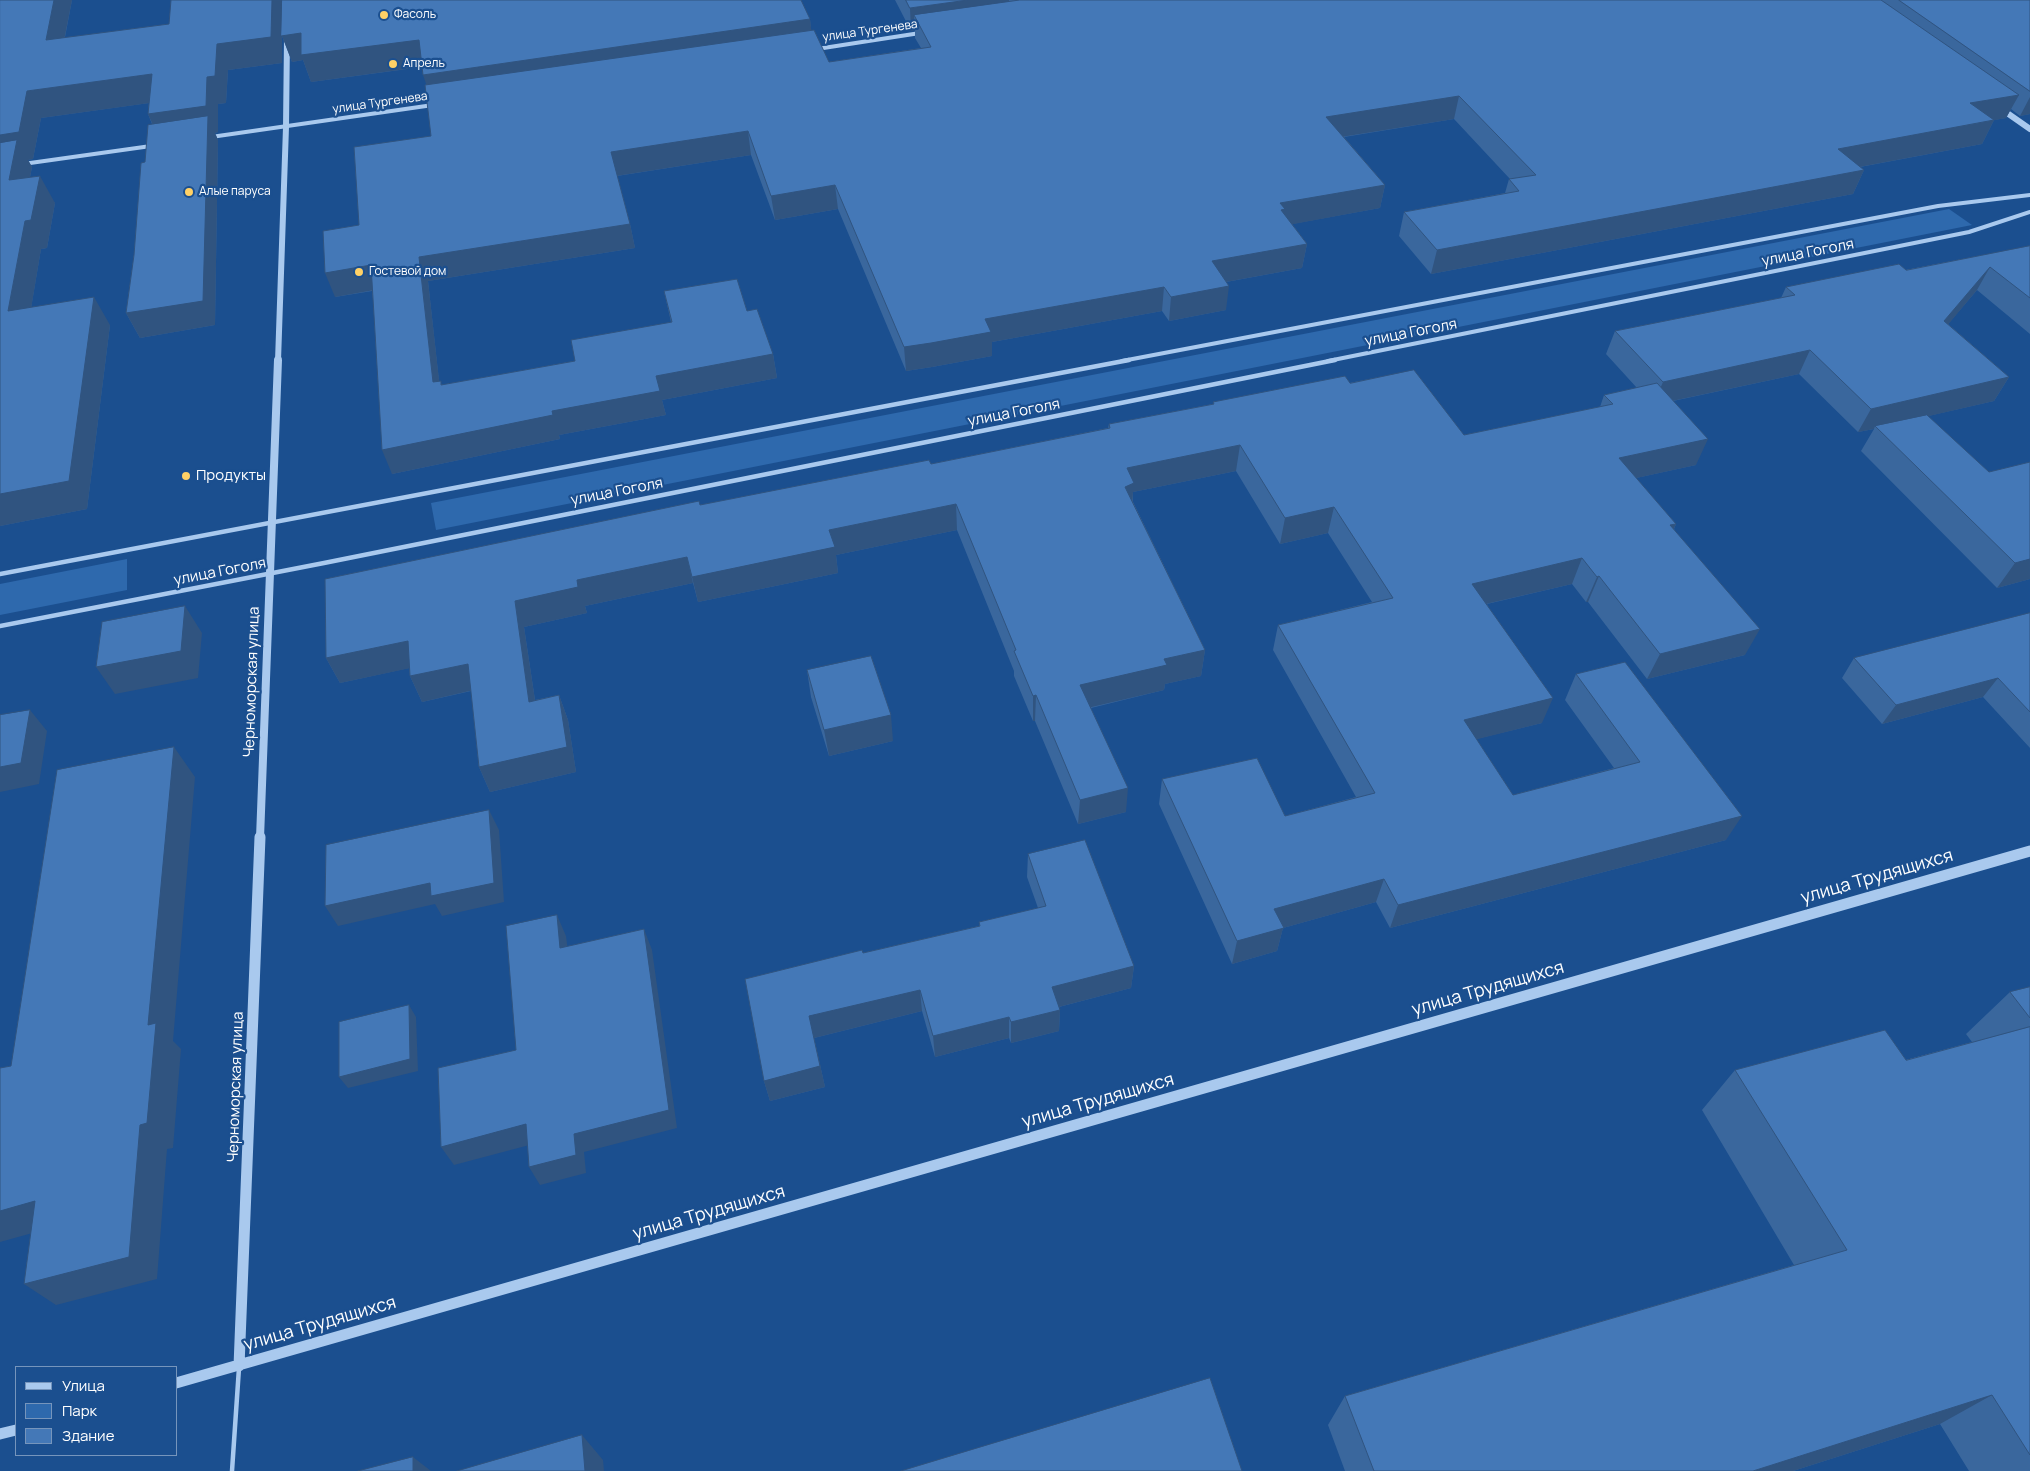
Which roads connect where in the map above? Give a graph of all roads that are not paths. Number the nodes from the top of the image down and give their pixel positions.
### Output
1 (287, 29) edge
2 (926, 33) edge
3 (808, 50) edge
4 (1990, 101) edge
5 (434, 105) edge
6 (286, 126) junction
7 (2030, 129) edge
8 (207, 138) edge
9 (158, 145) edge
10 (20, 165) dead end
11 (2030, 195) edge
12 (2030, 212) edge
13 (272, 521) junction
14 (0, 574) edge
15 (270, 574) junction
16 (0, 626) edge
17 (2030, 851) edge
18 (239, 1366) junction
19 (178, 1382) edge
20 (15, 1430) edge
21 (0, 1434) edge
22 (232, 1471) edge

1 - 6 street, Черноморская улица
2 - 3 street, улица Тургенева
4 - 7 street
5 - 6 street, улица Тургенева
6 - 8 street, улица Тургенева
6 - 13 street, Черноморская улица
9 - 10 street
11 - 13 street, улица Гоголя
12 - 15 street, улица Гоголя
13 - 14 street, улица Гоголя
13 - 15 street, Черноморская улица
15 - 16 street, улица Гоголя
15 - 18 street, Черноморская улица
17 - 18 street, улица Трудящихся
18 - 19 street, улица Трудящихся
18 - 22 lane
20 - 21 street

